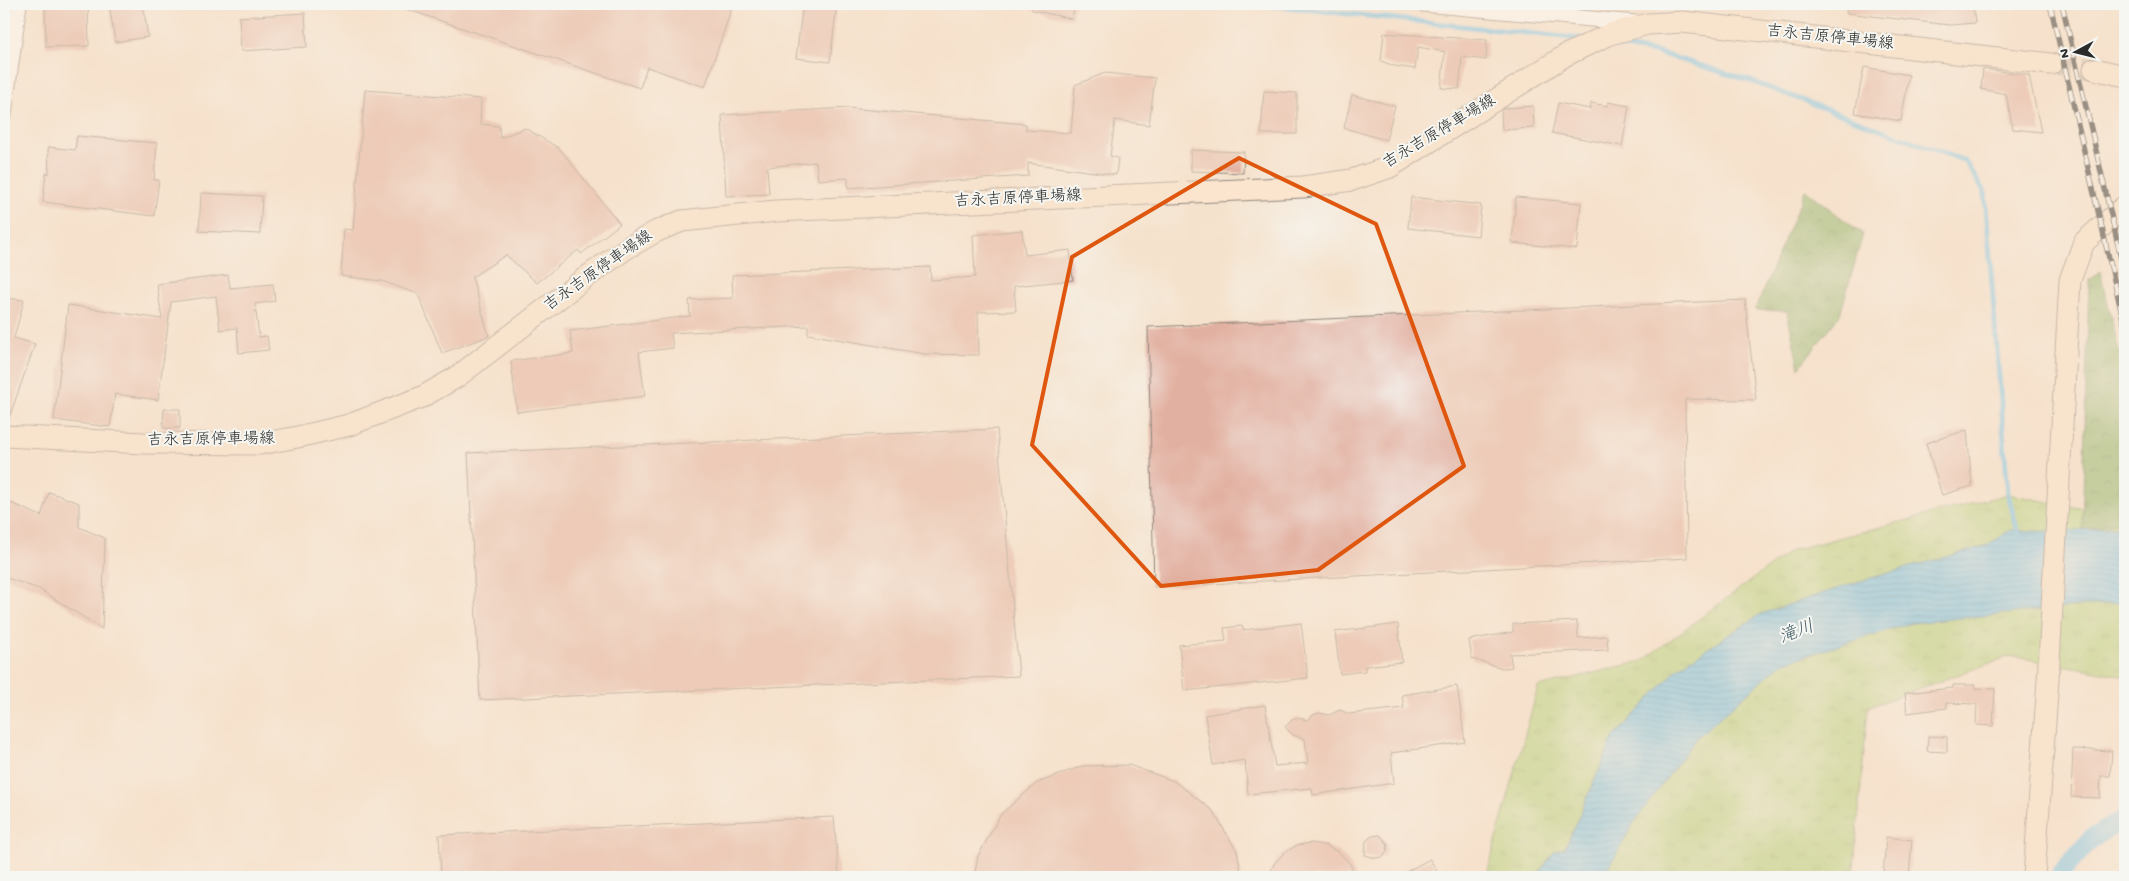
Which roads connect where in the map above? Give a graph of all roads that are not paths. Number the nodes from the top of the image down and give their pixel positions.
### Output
1 (19, 4) edge
2 (1423, 4) edge
3 (1648, 24) junction
4 (2051, 64) tunnel mouth
5 (2094, 69) tunnel mouth
6 (2125, 76) edge
7 (4, 114) edge
8 (2125, 206) edge
9 (4, 436) edge
10 (2034, 877) edge

1 - 7 street
2 - 3 street
3 - 4 main road, 吉永吉原停車場線
3 - 9 main road, 吉永吉原停車場線
5 - 6 main road
8 - 10 main road

